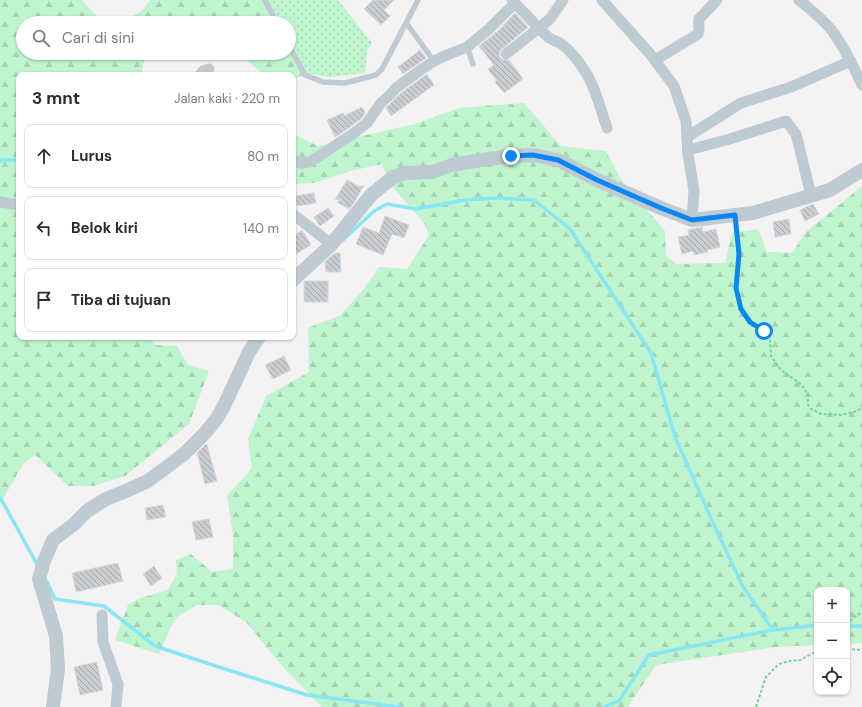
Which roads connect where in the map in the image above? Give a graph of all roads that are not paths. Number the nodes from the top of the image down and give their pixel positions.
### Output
1 (265, 0) edge
2 (418, 0) edge
3 (563, 0) edge
4 (602, 0) edge
5 (717, 0) edge
6 (514, 1) edge
7 (803, 1) edge
8 (273, 16) edge
9 (406, 24) junction
10 (539, 29) junction
11 (467, 47) junction
12 (506, 54) dead end
13 (296, 59) edge
14 (655, 60) junction
15 (434, 61) junction
16 (851, 62) junction
17 (473, 64) dead end
18 (862, 85) edge
19 (606, 128) dead end
20 (687, 137) junction
21 (688, 150) junction
22 (296, 161) edge
23 (862, 170) edge
24 (811, 195) junction
25 (0, 202) edge
26 (16, 205) edge
27 (296, 217) edge
28 (692, 220) junction
29 (328, 247) junction
30 (296, 277) edge
31 (257, 340) edge
32 (102, 616) dead end
33 (53, 707) edge
34 (116, 707) edge

1 - 8 lane
2 - 9 lane
3 - 10 street
4 - 14 street
5 - 14 street
6 - 10 street
6 - 11 street
7 - 16 street
9 - 13 lane
9 - 15 lane
10 - 12 street
10 - 19 street
11 - 15 street
11 - 17 lane
14 - 20 street
15 - 22 street
16 - 18 street
16 - 20 street
20 - 21 street
21 - 24 street
21 - 28 street
23 - 24 street
24 - 28 street
25 - 26 street
27 - 29 street
28 - 29 street
29 - 30 street
31 - 33 street
32 - 34 street

